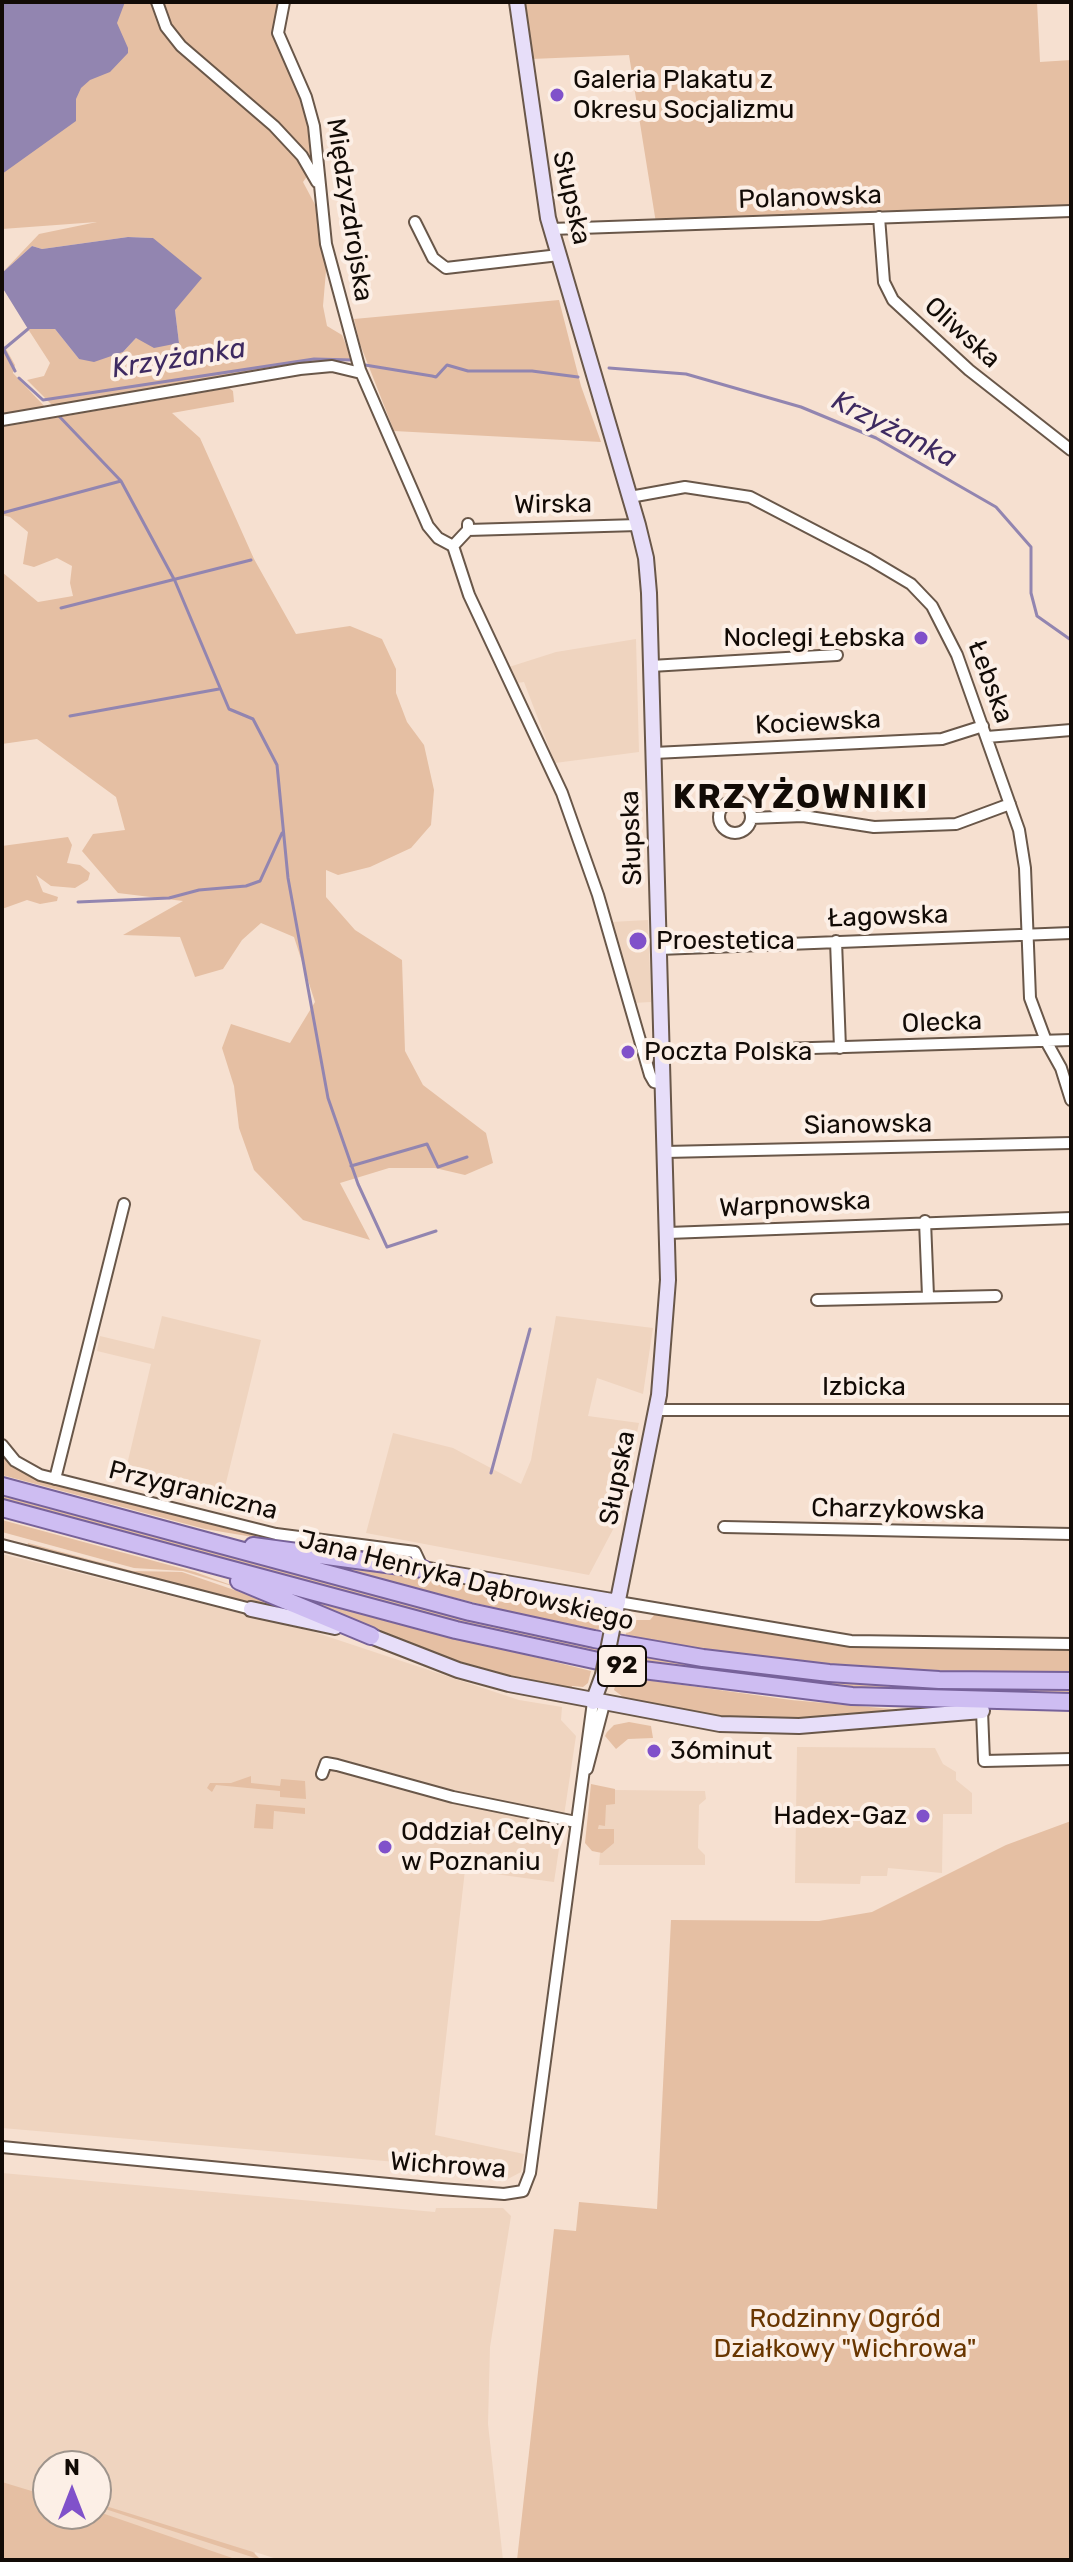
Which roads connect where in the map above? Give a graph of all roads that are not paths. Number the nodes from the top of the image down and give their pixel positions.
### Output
1 (157, 2) edge
2 (284, 2) edge
3 (517, 2) edge
4 (318, 184) junction
5 (1071, 211) edge
6 (879, 217) junction
7 (415, 222) dead end
8 (551, 229) junction
9 (559, 255) junction
10 (361, 373) junction
11 (2, 420) edge
12 (1071, 450) edge
13 (630, 497) junction
14 (638, 525) junction
15 (453, 546) junction
16 (837, 655) dead end
17 (651, 666) junction
18 (983, 726) junction
19 (1071, 730) edge
20 (987, 737) junction
21 (654, 753) junction
22 (1010, 804) junction
23 (751, 818) dead end
24 (1071, 933) edge
25 (1027, 935) junction
26 (836, 941) junction
27 (659, 949) junction
28 (1071, 1040) edge
29 (1046, 1041) junction
30 (840, 1048) junction
31 (780, 1049) dead end
32 (663, 1084) junction
33 (1071, 1100) edge
34 (1071, 1143) edge
35 (665, 1152) junction
36 (124, 1204) dead end
37 (1071, 1218) edge
38 (925, 1221) junction
39 (668, 1233) junction
40 (928, 1296) junction
41 (996, 1296) dead end
42 (817, 1300) dead end
43 (656, 1410) junction
44 (1071, 1410) edge
45 (2, 1445) edge
46 (55, 1479) junction
47 (2, 1486) edge
48 (2, 1508) edge
49 (724, 1527) dead end
50 (1071, 1534) edge
51 (2, 1545) edge
52 (219, 1545) junction
53 (186, 1558) junction
54 (423, 1569) junction
55 (618, 1602) junction
56 (251, 1609) joint
57 (371, 1636) junction
58 (1071, 1644) edge
59 (1071, 1681) edge
60 (1070, 1702) edge
61 (598, 1703) junction
62 (982, 1711) junction
63 (1071, 1759) edge
64 (322, 1774) dead end
65 (576, 1822) junction
66 (2, 2147) edge

1 - 4 street
2 - 4 street, Międzyzdrojska
3 - 8 street, Słupska
4 - 10 street, Międzyzdrojska
5 - 6 street, Polanowska
6 - 8 street, Polanowska
6 - 12 street, Oliwska
7 - 9 street
8 - 9 street, Słupska
9 - 13 street, Słupska
10 - 11 street
10 - 15 street, Międzyzdrojska
13 - 14 street, Słupska
13 - 18 street, Łebska
14 - 15 street, Wirska
14 - 17 street, Słupska
15 - 32 street, Międzyzdrojska
16 - 17 street
17 - 21 street, Słupska
18 - 20 street, Łebska
18 - 21 street, Kociewska
19 - 20 street
20 - 22 street, Łebska
21 - 27 street, Słupska
22 - 23 street
22 - 25 street, Łebska
24 - 25 street, Łagowska
25 - 26 street, Łagowska
25 - 29 street, Łebska
26 - 27 street, Łagowska
26 - 30 street
27 - 32 street, Słupska
28 - 29 street, Olecka
29 - 30 street, Olecka
29 - 33 street, Łebska
30 - 31 street, Olecka
32 - 35 street, Słupska
34 - 35 street, Sianowska
35 - 39 street, Słupska
36 - 46 street
37 - 38 street, Warpnowska
38 - 39 street, Warpnowska
38 - 40 street
39 - 43 street, Słupska
40 - 41 street
40 - 42 street
43 - 44 street, Izbicka
43 - 55 street, Słupska
45 - 46 street, Przygraniczna
46 - 54 street, Przygraniczna
47 - 52 main road, Jana Henryka Dąbrowskiego / 92
48 - 53 main road, Jana Henryka Dąbrowskiego / 92
49 - 50 street, Charzykowska
51 - 56 street
52 - 54 main road
52 - 59 main road, Jana Henryka Dąbrowskiego / 92
53 - 57 main road
53 - 60 main road, Jana Henryka Dąbrowskiego / 92
54 - 55 street
55 - 58 street, Jana Henryka Dąbrowskiego
55 - 61 street, Słupska, bridge
56 - 57 street
57 - 61 street
60 - 62 main road
61 - 62 street
61 - 65 street, Wichrowa
62 - 63 street
64 - 65 street
65 - 66 street, Wichrowa

